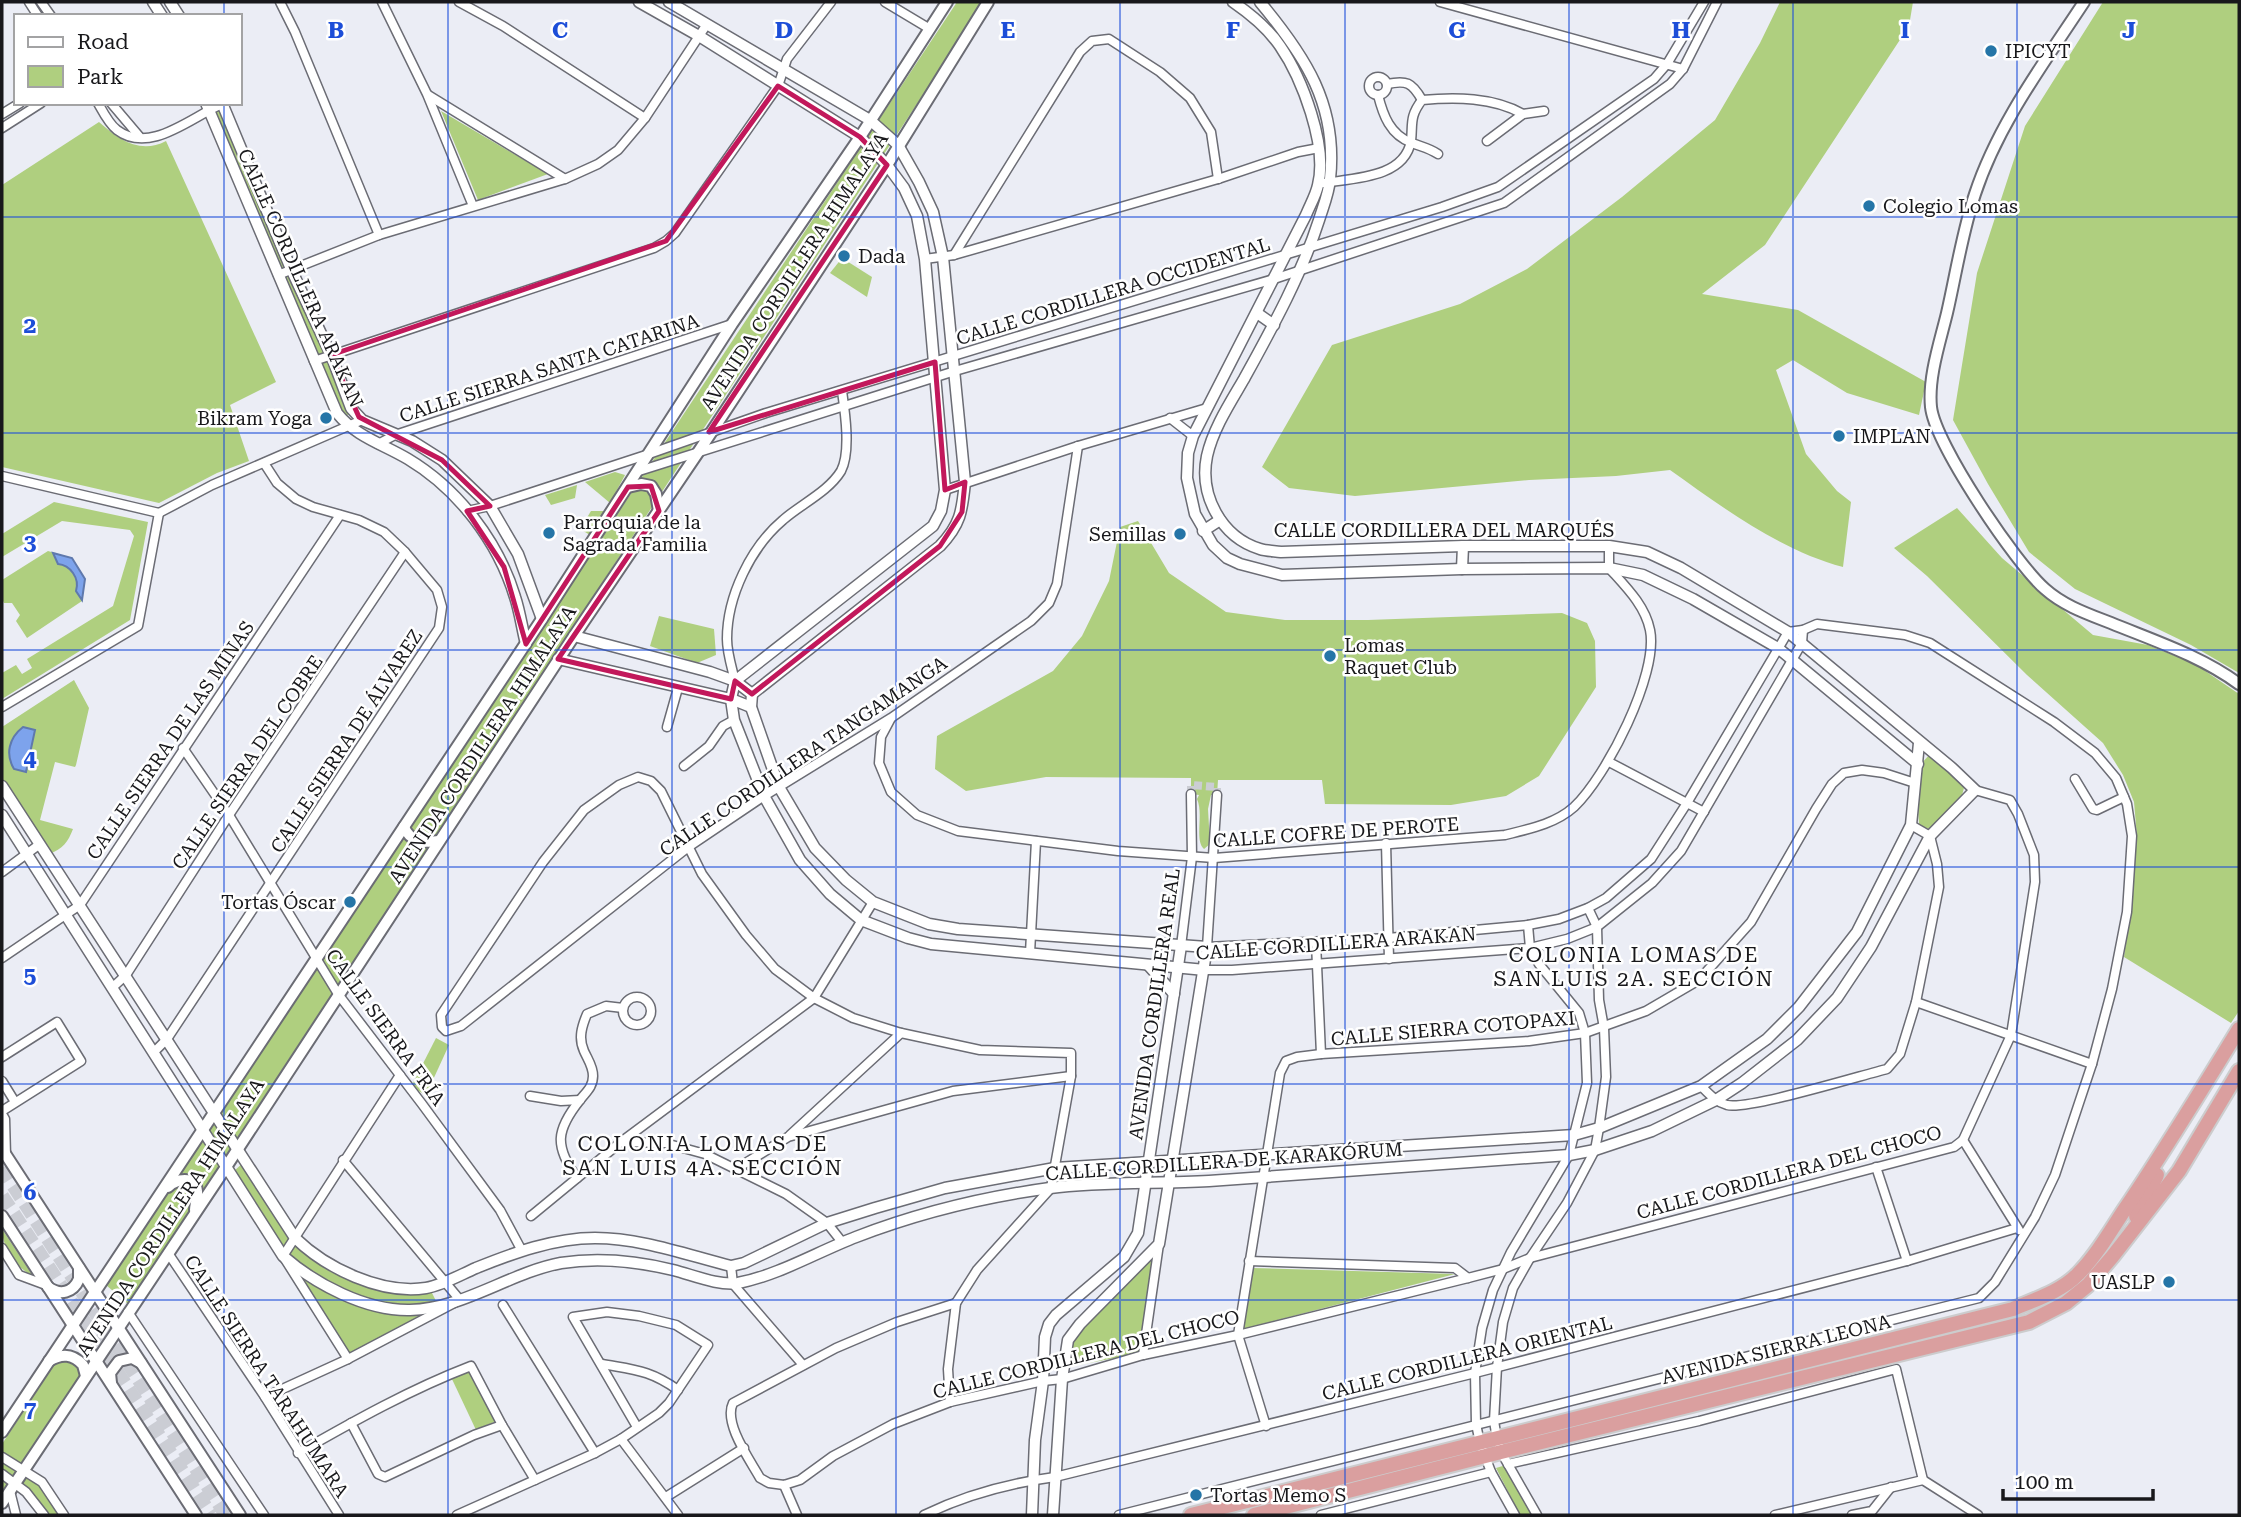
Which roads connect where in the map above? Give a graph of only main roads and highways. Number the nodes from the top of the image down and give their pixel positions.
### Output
1 (947, 2) edge
2 (988, 2) edge
3 (2084, 2) edge
4 (628, 487) junction
5 (659, 511) junction
6 (2239, 684) edge
7 (404, 827) junction
8 (439, 841) junction
9 (2239, 1029) edge
10 (2239, 1071) edge
11 (2192, 1102) junction
12 (2192, 1149) junction
13 (4, 1153) edge
14 (2158, 1161) junction
15 (156, 1200) junction
16 (194, 1213) junction
17 (2, 1216) edge
18 (2115, 1254) junction
19 (78, 1266) junction
20 (46, 1285) junction
21 (96, 1293) junction
22 (73, 1326) junction
23 (118, 1327) junction
24 (49, 1361) junction
25 (96, 1361) junction
26 (143, 1366) junction
27 (86, 1376) junction
28 (114, 1390) junction
29 (1630, 1413) junction
30 (2, 1432) edge
31 (1482, 1450) junction
32 (2, 1503) edge
33 (196, 1515) edge
34 (240, 1515) edge
35 (1191, 1515) edge
36 (1254, 1515) edge

1 - 4 main road, AVENIDA CORDILLERA HIMALAYA
2 - 5 main road, AVENIDA CORDILLERA HIMALAYA
3 - 6 main road
4 - 5 main road
4 - 7 main road, AVENIDA CORDILLERA HIMALAYA
5 - 8 main road, AVENIDA CORDILLERA HIMALAYA
7 - 8 main road
7 - 15 main road, AVENIDA CORDILLERA HIMALAYA
8 - 16 main road, AVENIDA CORDILLERA HIMALAYA
9 - 11 highway, AVENIDA SIERRA LEONA
10 - 12 highway, AVENIDA SIERRA LEONA
11 - 12 highway
11 - 14 highway, AVENIDA SIERRA LEONA
12 - 18 highway, AVENIDA SIERRA LEONA
13 - 19 main road
14 - 18 highway
14 - 29 highway, AVENIDA SIERRA LEONA
15 - 16 main road
15 - 21 main road, AVENIDA CORDILLERA HIMALAYA
16 - 23 main road, AVENIDA CORDILLERA HIMALAYA
17 - 20 main road
18 - 29 highway, AVENIDA SIERRA LEONA
19 - 20 main road
19 - 21 main road
20 - 22 main road
21 - 22 main road, AVENIDA CORDILLERA HIMALAYA
21 - 23 main road
22 - 24 main road, AVENIDA CORDILLERA HIMALAYA
22 - 25 main road
23 - 25 main road, AVENIDA CORDILLERA HIMALAYA
23 - 26 main road
24 - 27 main road
24 - 30 main road, AVENIDA CORDILLERA HIMALAYA
25 - 27 main road, AVENIDA CORDILLERA HIMALAYA
25 - 28 main road
26 - 28 main road
26 - 34 main road
27 - 32 main road, AVENIDA CORDILLERA HIMALAYA
28 - 33 main road
29 - 31 highway, AVENIDA SIERRA LEONA
31 - 35 highway, AVENIDA SIERRA LEONA
31 - 36 highway, AVENIDA SIERRA LEONA

